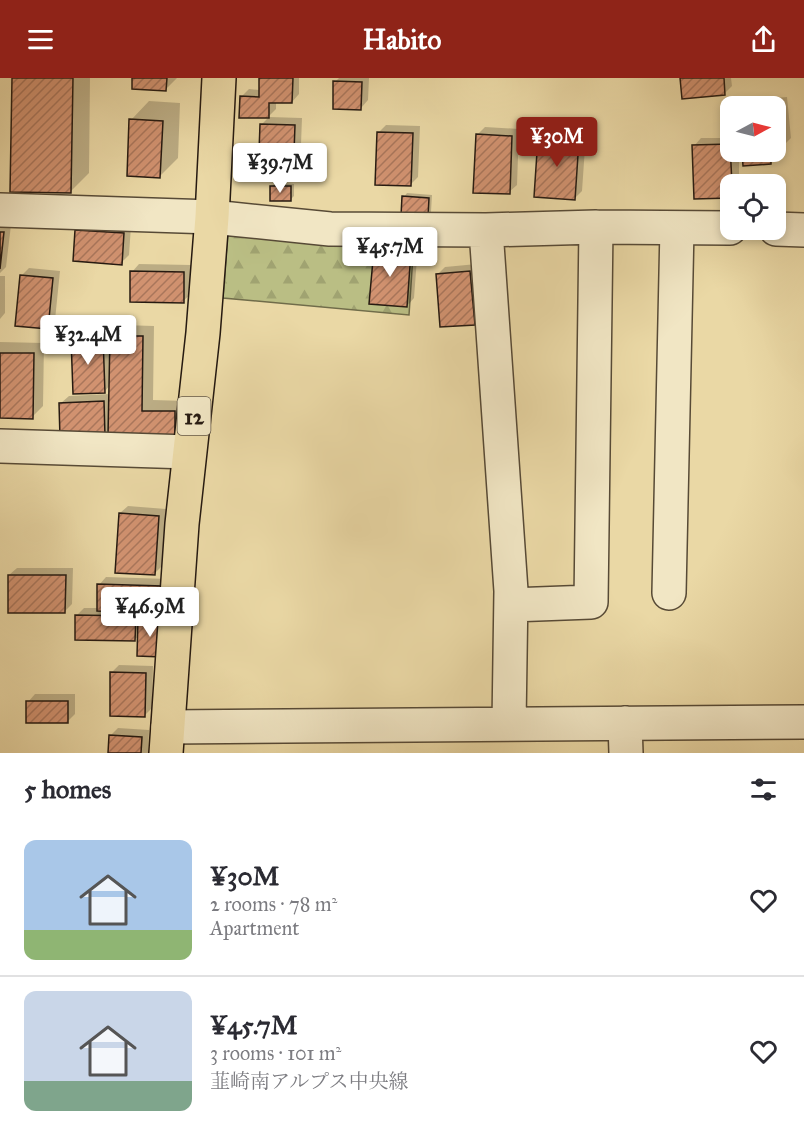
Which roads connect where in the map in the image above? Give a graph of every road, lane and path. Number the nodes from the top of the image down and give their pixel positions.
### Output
1 (219, 78) edge
2 (0, 210) edge
3 (212, 216) junction
4 (596, 227) junction
5 (677, 228) junction
6 (720, 228) edge
7 (786, 229) edge
8 (486, 230) junction
9 (804, 230) edge
10 (0, 446) edge
11 (189, 452) junction
12 (669, 593) dead end
13 (511, 605) junction
14 (804, 722) edge
15 (509, 723) junction
16 (626, 738) edge
17 (167, 740) edge

1 - 3 main road, 12
2 - 3 street
3 - 8 street
3 - 11 main road, 12
4 - 5 street
4 - 8 street
4 - 13 street
5 - 6 street
5 - 12 street
7 - 9 street
8 - 13 street
10 - 11 street
11 - 17 main road, 12
13 - 15 street
14 - 16 street
15 - 16 street
15 - 17 street

